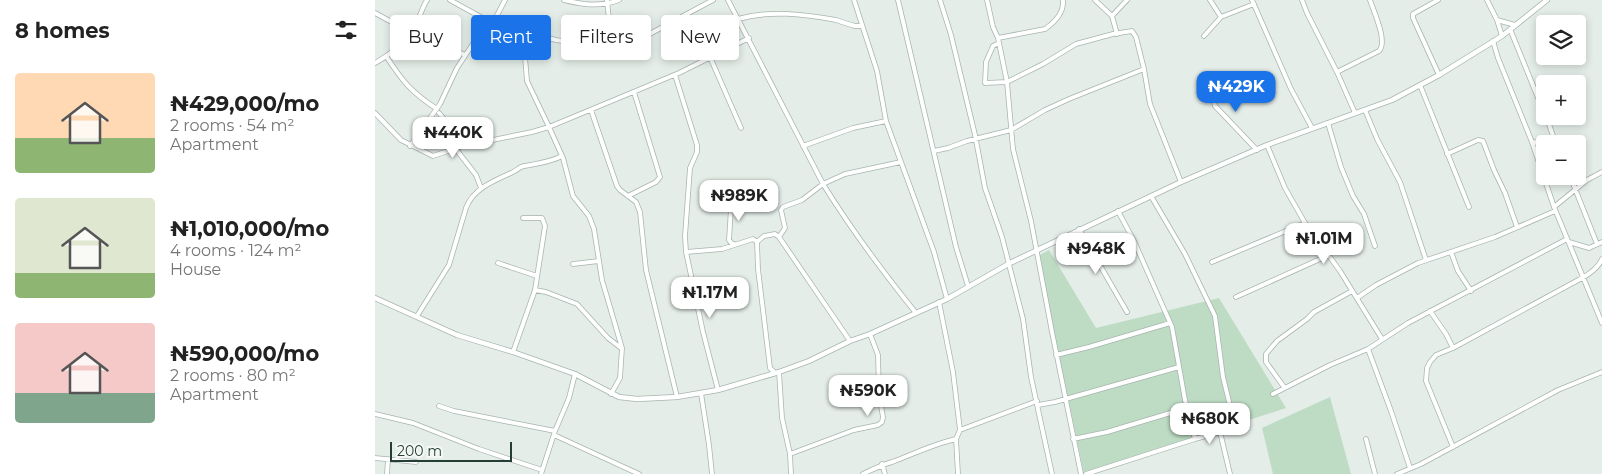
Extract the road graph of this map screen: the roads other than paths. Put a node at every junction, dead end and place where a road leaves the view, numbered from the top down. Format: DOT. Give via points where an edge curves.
graph roads {
  1 [pos="427,0"];
  2 [pos="450,0"];
  3 [pos="505,0"];
  4 [pos="565,0"];
  5 [pos="619,0"];
  6 [pos="713,0"];
  7 [pos="735,0"];
  8 [pos="854,0"];
  9 [pos="898,0"];
  10 [pos="941,0"];
  11 [pos="987,0"];
  12 [pos="1063,0"];
  13 [pos="1095,0"];
  14 [pos="1127,0"];
  15 [pos="1210,0"];
  16 [pos="1302,0"];
  17 [pos="1370,0"];
  18 [pos="1438,0"];
  19 [pos="1487,0"];
  20 [pos="1547,0"];
  21 [pos="729,1"];
  22 [pos="607,2"];
  23 [pos="1253,2"];
  24 [pos="375,13"];
  25 [pos="420,15"];
  26 [pos="477,15"];
  27 [pos="497,15"];
  28 [pos="608,15"];
  29 [pos="737,15"];
  30 [pos="1112,16"];
  31 [pos="1221,17"];
  32 [pos="739,19"];
  33 [pos="1497,20"];
  34 [pos="390,21"];
  35 [pos="1515,25"];
  36 [pos="862,26"];
  37 [pos="1510,29"];
  38 [pos="651,34"];
  39 [pos="1117,34"];
  40 [pos="1204,36"];
  41 [pos="1502,36"];
  42 [pos="749,38"];
  43 [pos="998,38"];
  44 [pos="1493,41"];
  45 [pos="739,43"];
  46 [pos="999,43"];
  47 [pos="471,46"];
  48 [pos="390,53"];
  49 [pos="461,53"];
  50 [pos="465,55"];
  51 [pos="386,56"];
  52 [pos="525,60"];
  53 [pos="706,60"];
  54 [pos="711,60"];
  55 [pos="375,63"];
  56 [pos="1144,69"];
  57 [pos="1337,72"];
  58 [pos="1439,74"];
  59 [pos="675,75"];
  60 [pos="1208,80"];
  61 [pos="1007,82"];
  62 [pos="1420,85"];
  63 [pos="634,92"];
  64 [pos="1536,94"];
  65 [pos="591,110"];
  66 [pos="1365,110"];
  67 [pos="438,111"];
  68 [pos="375,113"];
  69 [pos="1355,113"];
  70 [pos="886,121"];
  71 [pos="1328,124"];
  72 [pos="1549,125"];
  73 [pos="549,127"];
  74 [pos="741,128"];
  75 [pos="1312,128"];
  76 [pos="1011,130"];
  77 [pos="975,139"];
  78 [pos="1531,142"];
  79 [pos="1267,145"];
  80 [pos="410,146"];
  81 [pos="463,146"];
  82 [pos="803,146"];
  83 [pos="455,148"];
  84 [pos="1257,150"];
  85 [pos="934,151"];
  86 [pos="1447,154"];
  87 [pos="562,156"];
  88 [pos="901,162"];
  89 [pos="1602,172"];
  90 [pos="1181,182"];
  91 [pos="823,184"];
  92 [pos="1573,185"];
  93 [pos="481,188"];
  94 [pos="1575,189"];
  95 [pos="628,196"];
  96 [pos="1151,196"];
  97 [pos="1469,207"];
  98 [pos="731,208"];
  99 [pos="1555,209"];
  100 [pos="1118,211"];
  101 [pos="523,218"];
  102 [pos="1305,223"];
  103 [pos="1517,228"];
  104 [pos="1079,229"];
  105 [pos="779,237"];
  106 [pos="1568,240"];
  107 [pos="757,242"];
  108 [pos="739,243"];
  109 [pos="1600,243"];
  110 [pos="1375,246"];
  111 [pos="1602,249"];
  112 [pos="1037,250"];
  113 [pos="686,252"];
  114 [pos="1451,252"];
  115 [pos="1329,255"];
  116 [pos="1602,258"];
  117 [pos="1426,260"];
  118 [pos="599,261"];
  119 [pos="1213,262"];
  120 [pos="1010,263"];
  121 [pos="499,264"];
  122 [pos="573,264"];
  123 [pos="537,276"];
  124 [pos="1582,278"];
  125 [pos="968,286"];
  126 [pos="535,290"];
  127 [pos="1471,290"];
  128 [pos="1352,291"];
  129 [pos="1236,297"];
  130 [pos="375,298"];
  131 [pos="1357,298"];
  132 [pos="947,299"];
  133 [pos="939,301"];
  134 [pos="1127,312"];
  135 [pos="1430,312"];
  136 [pos="916,313"];
  137 [pos="417,316"];
  138 [pos="1170,323"];
  139 [pos="1602,323"];
  140 [pos="870,334"];
  141 [pos="1382,339"];
  142 [pos="850,341"];
  143 [pos="622,348"];
  144 [pos="1453,348"];
  145 [pos="1368,349"];
  146 [pos="513,352"];
  147 [pos="1056,355"];
  148 [pos="1179,366"];
  149 [pos="1602,372"];
  150 [pos="777,373"];
  151 [pos="575,374"];
  152 [pos="1284,387"];
  153 [pos="718,390"];
  154 [pos="701,393"];
  155 [pos="611,394"];
  156 [pos="1273,394"];
  157 [pos="677,397"];
  158 [pos="1065,399"];
  159 [pos="1037,403"];
  160 [pos="439,406"];
  161 [pos="1187,408"];
  162 [pos="375,414"];
  163 [pos="960,430"];
  164 [pos="1220,432"];
  165 [pos="554,433"];
  166 [pos="956,439"];
  167 [pos="1073,439"];
  168 [pos="1366,439"];
  169 [pos="1195,440"];
  170 [pos="1453,447"];
  171 [pos="790,454"];
  172 [pos="375,458"];
  173 [pos="387,459"];
  174 [pos="416,462"];
  175 [pos="882,464"];
  176 [pos="1410,468"];
  177 [pos="542,472"];
  178 [pos="387,474"];
  179 [pos="639,474"];
  180 [pos="712,474"];
  181 [pos="791,474"];
  182 [pos="863,474"];
  183 [pos="885,474"];
  184 [pos="958,474"];
  185 [pos="1052,474"];
  186 [pos="1081,474"];
  187 [pos="1086,474"];
  188 [pos="1230,474"];
  189 [pos="1375,474"];
  190 [pos="1397,474"];
  1 -- 25 [label="street"];
  2 -- 26 [label="street"];
  3 -- 27 [label="street"];
  4 -- 22 [label="street" via="583,5"];
  5 -- 22 [label="street"];
  6 -- 38 [label="street"];
  7 -- 21 [label="street"];
  8 -- 36 [label="street"];
  9 -- 85 [label="street"];
  10 -- 77 [label="street"];
  11 -- 43 [label="street"];
  12 -- 43 [label="street" via="1064,6 1059,15 1045,29"];
  13 -- 30 [label="street"];
  14 -- 30 [label="street"];
  15 -- 31 [label="street"];
  16 -- 57 [label="street"];
  17 -- 57 [label="street" via="1382,38 1381,48"];
  18 -- 58 [label="street" via="1413,14 1413,18"];
  19 -- 33 [label="street"];
  20 -- 35 [label="street"];
  21 -- 29 [label="street"];
  22 -- 28 [label="street"];
  23 -- 31 [label="street"];
  23 -- 75 [label="street"];
  24 -- 34 [label="street"];
  30 -- 39 [label="street"];
  31 -- 40 [label="street"];
  32 -- 36 [label="street" via="787,14"];
  32 -- 42 [label="street"];
  33 -- 35 [label="street"];
  33 -- 41 [label="street"];
  35 -- 37 [label="street"];
  36 -- 70 [label="street" via="877,71"];
  37 -- 41 [label="street"];
  37 -- 64 [label="street"];
  39 -- 56 [label="street" via="1132,31"];
  39 -- 61 [label="street" via="1075,44"];
  41 -- 44 [label="street"];
  42 -- 45 [label="street"];
  42 -- 82 [label="street"];
  43 -- 46 [label="street"];
  44 -- 58 [label="street"];
  44 -- 78 [label="street"];
  46 -- 61 [label="street"];
  46 -- 61 [label="street" via="993,46 986,62 985,82"];
  47 -- 50 [label="street"];
  48 -- 51 [label="street"];
  49 -- 50 [label="street"];
  50 -- 67 [label="street"];
  51 -- 55 [label="street"];
  51 -- 67 [label="street" via="404,83"];
  52 -- 73 [label="street" via="527,81"];
  53 -- 59 [label="street"];
  54 -- 74 [label="street"];
  56 -- 76 [label="street" via="1045,110"];
  56 -- 90 [label="street" via="1149,104"];
  57 -- 69 [label="street"];
  58 -- 62 [label="street"];
  59 -- 63 [label="street"];
  59 -- 113 [label="street" via="697,145 690,168"];
  60 -- 84 [label="street" via="1215,106"];
  61 -- 76 [label="street"];
  62 -- 66 [label="street"];
  62 -- 86 [label="street"];
  63 -- 65 [label="street"];
  63 -- 95 [label="street" via="660,177"];
  65 -- 73 [label="street"];
  65 -- 95 [label="street" via="617,186"];
  66 -- 69 [label="street"];
  66 -- 117 [label="street" via="1400,182"];
  67 -- 80 [label="street"];
  67 -- 81 [label="street" via="463,141"];
  68 -- 80 [label="street"];
  69 -- 71 [label="street"];
  70 -- 82 [label="street" via="853,128"];
  70 -- 88 [label="street"];
  71 -- 75 [label="street"];
  71 -- 110 [label="street" via="1341,167 1364,214"];
  72 -- 78 [label="street" via="1556,144"];
  73 -- 81 [label="street"];
  73 -- 87 [label="street"];
  75 -- 79 [label="street"];
  76 -- 77 [label="street"];
  76 -- 112 [label="street"];
  77 -- 85 [label="street"];
  77 -- 120 [label="street" via="985,188"];
  78 -- 99 [label="street"];
  79 -- 84 [label="street"];
  79 -- 102 [label="street" via="1285,188"];
  80 -- 83 [label="street" via="433,156"];
  81 -- 83 [label="street"];
  82 -- 91 [label="street"];
  83 -- 93 [label="street" via="476,175"];
  84 -- 90 [label="street"];
  85 -- 125 [label="street"];
  86 -- 97 [label="street"];
  86 -- 103 [label="street" via="1478,140 1483,141"];
  87 -- 93 [label="street" via="521,167"];
  87 -- 118 [label="street" via="573,196 589,216 594,229"];
  88 -- 91 [label="street" via="845,174"];
  88 -- 132 [label="street" via="934,252"];
  89 -- 94 [label="street"];
  90 -- 96 [label="street"];
  91 -- 105 [label="street" via="802,200 781,209 785,228"];
  91 -- 136 [label="street" via="879,266"];
  92 -- 94 [label="street"];
  93 -- 137 [label="street" via="468,202 449,265"];
  94 -- 99 [label="street"];
  94 -- 109 [label="street"];
  95 -- 157 [label="street" via="640,212 646,270"];
  96 -- 100 [label="street"];
  96 -- 164 [label="street" via="1185,254 1215,316 1223,377 1235,426"];
  98 -- 108 [label="street" via="729,240 732,244"];
  99 -- 103 [label="street"];
  99 -- 106 [label="street"];
  100 -- 104 [label="street"];
  100 -- 138 [label="street"];
  101 -- 123 [label="street" via="542,218 544,222"];
  102 -- 115 [label="street"];
  102 -- 119 [label="street"];
  103 -- 114 [label="street"];
  104 -- 112 [label="street"];
  104 -- 134 [label="street"];
  105 -- 107 [label="street" via="770,234"];
  105 -- 142 [label="street"];
  106 -- 109 [label="street" via="1589,248"];
  106 -- 124 [label="street"];
  106 -- 127 [label="street"];
  107 -- 108 [label="street" via="753,239"];
  107 -- 150 [label="street" via="770,368"];
  108 -- 113 [label="street" via="723,250"];
  109 -- 111 [label="street"];
  112 -- 120 [label="street"];
  112 -- 147 [label="street"];
  113 -- 153 [label="street"];
  114 -- 117 [label="street"];
  114 -- 127 [label="street"];
  115 -- 128 [label="street"];
  115 -- 129 [label="street"];
  116 -- 124 [label="street" via="1592,272"];
  117 -- 131 [label="street"];
  118 -- 122 [label="street"];
  118 -- 143 [label="street"];
  120 -- 125 [label="street"];
  120 -- 159 [label="street"];
  121 -- 123 [label="street"];
  123 -- 126 [label="street"];
  124 -- 139 [label="street"];
  124 -- 144 [label="street"];
  125 -- 132 [label="street"];
  126 -- 143 [label="street" via="577,304 608,338"];
  126 -- 146 [label="street"];
  127 -- 135 [label="street"];
  128 -- 131 [label="street"];
  128 -- 152 [label="street" via="1314,312 1269,350 1266,362"];
  130 -- 137 [label="street"];
  131 -- 141 [label="street"];
  132 -- 133 [label="street"];
  133 -- 136 [label="street"];
  133 -- 163 [label="street"];
  135 -- 141 [label="street"];
  135 -- 144 [label="street"];
  136 -- 140 [label="street"];
  137 -- 146 [label="street" via="457,335"];
  138 -- 147 [label="street"];
  138 -- 148 [label="street"];
  140 -- 142 [label="street"];
  140 -- 171 [label="street" via="878,355 882,422"];
  141 -- 145 [label="street"];
  142 -- 150 [label="street" via="809,362"];
  143 -- 155 [label="street" via="620,378"];
  144 -- 170 [label="street" via="1435,355 1427,368 1426,381"];
  145 -- 152 [label="street"];
  145 -- 176 [label="street"];
  146 -- 151 [label="street"];
  147 -- 158 [label="street"];
  148 -- 158 [label="street"];
  148 -- 161 [label="street"];
  149 -- 170 [label="street" via="1558,390"];
  150 -- 153 [label="street"];
  150 -- 171 [label="street"];
  151 -- 155 [label="street"];
  151 -- 165 [label="street"];
  152 -- 156 [label="street"];
  153 -- 154 [label="street"];
  154 -- 157 [label="street"];
  154 -- 180 [label="street"];
  155 -- 157 [label="street" via="637,399"];
  158 -- 159 [label="street"];
  158 -- 167 [label="street"];
  159 -- 163 [label="street"];
  159 -- 185 [label="street"];
  160 -- 165 [label="street"];
  161 -- 167 [label="street"];
  161 -- 169 [label="street"];
  162 -- 177 [label="street" via="413,423"];
  163 -- 166 [label="street"];
  164 -- 169 [label="street"];
  164 -- 188 [label="street"];
  165 -- 177 [label="street"];
  165 -- 179 [label="street"];
  166 -- 175 [label="street"];
  166 -- 184 [label="street"];
  167 -- 186 [label="street"];
  168 -- 189 [label="street"];
  169 -- 187 [label="street"];
  170 -- 176 [label="street"];
  171 -- 181 [label="street"];
  172 -- 173 [label="street"];
  173 -- 174 [label="street"];
  173 -- 178 [label="street"];
  175 -- 182 [label="street"];
  175 -- 183 [label="street"];
  176 -- 190 [label="street"];
}
